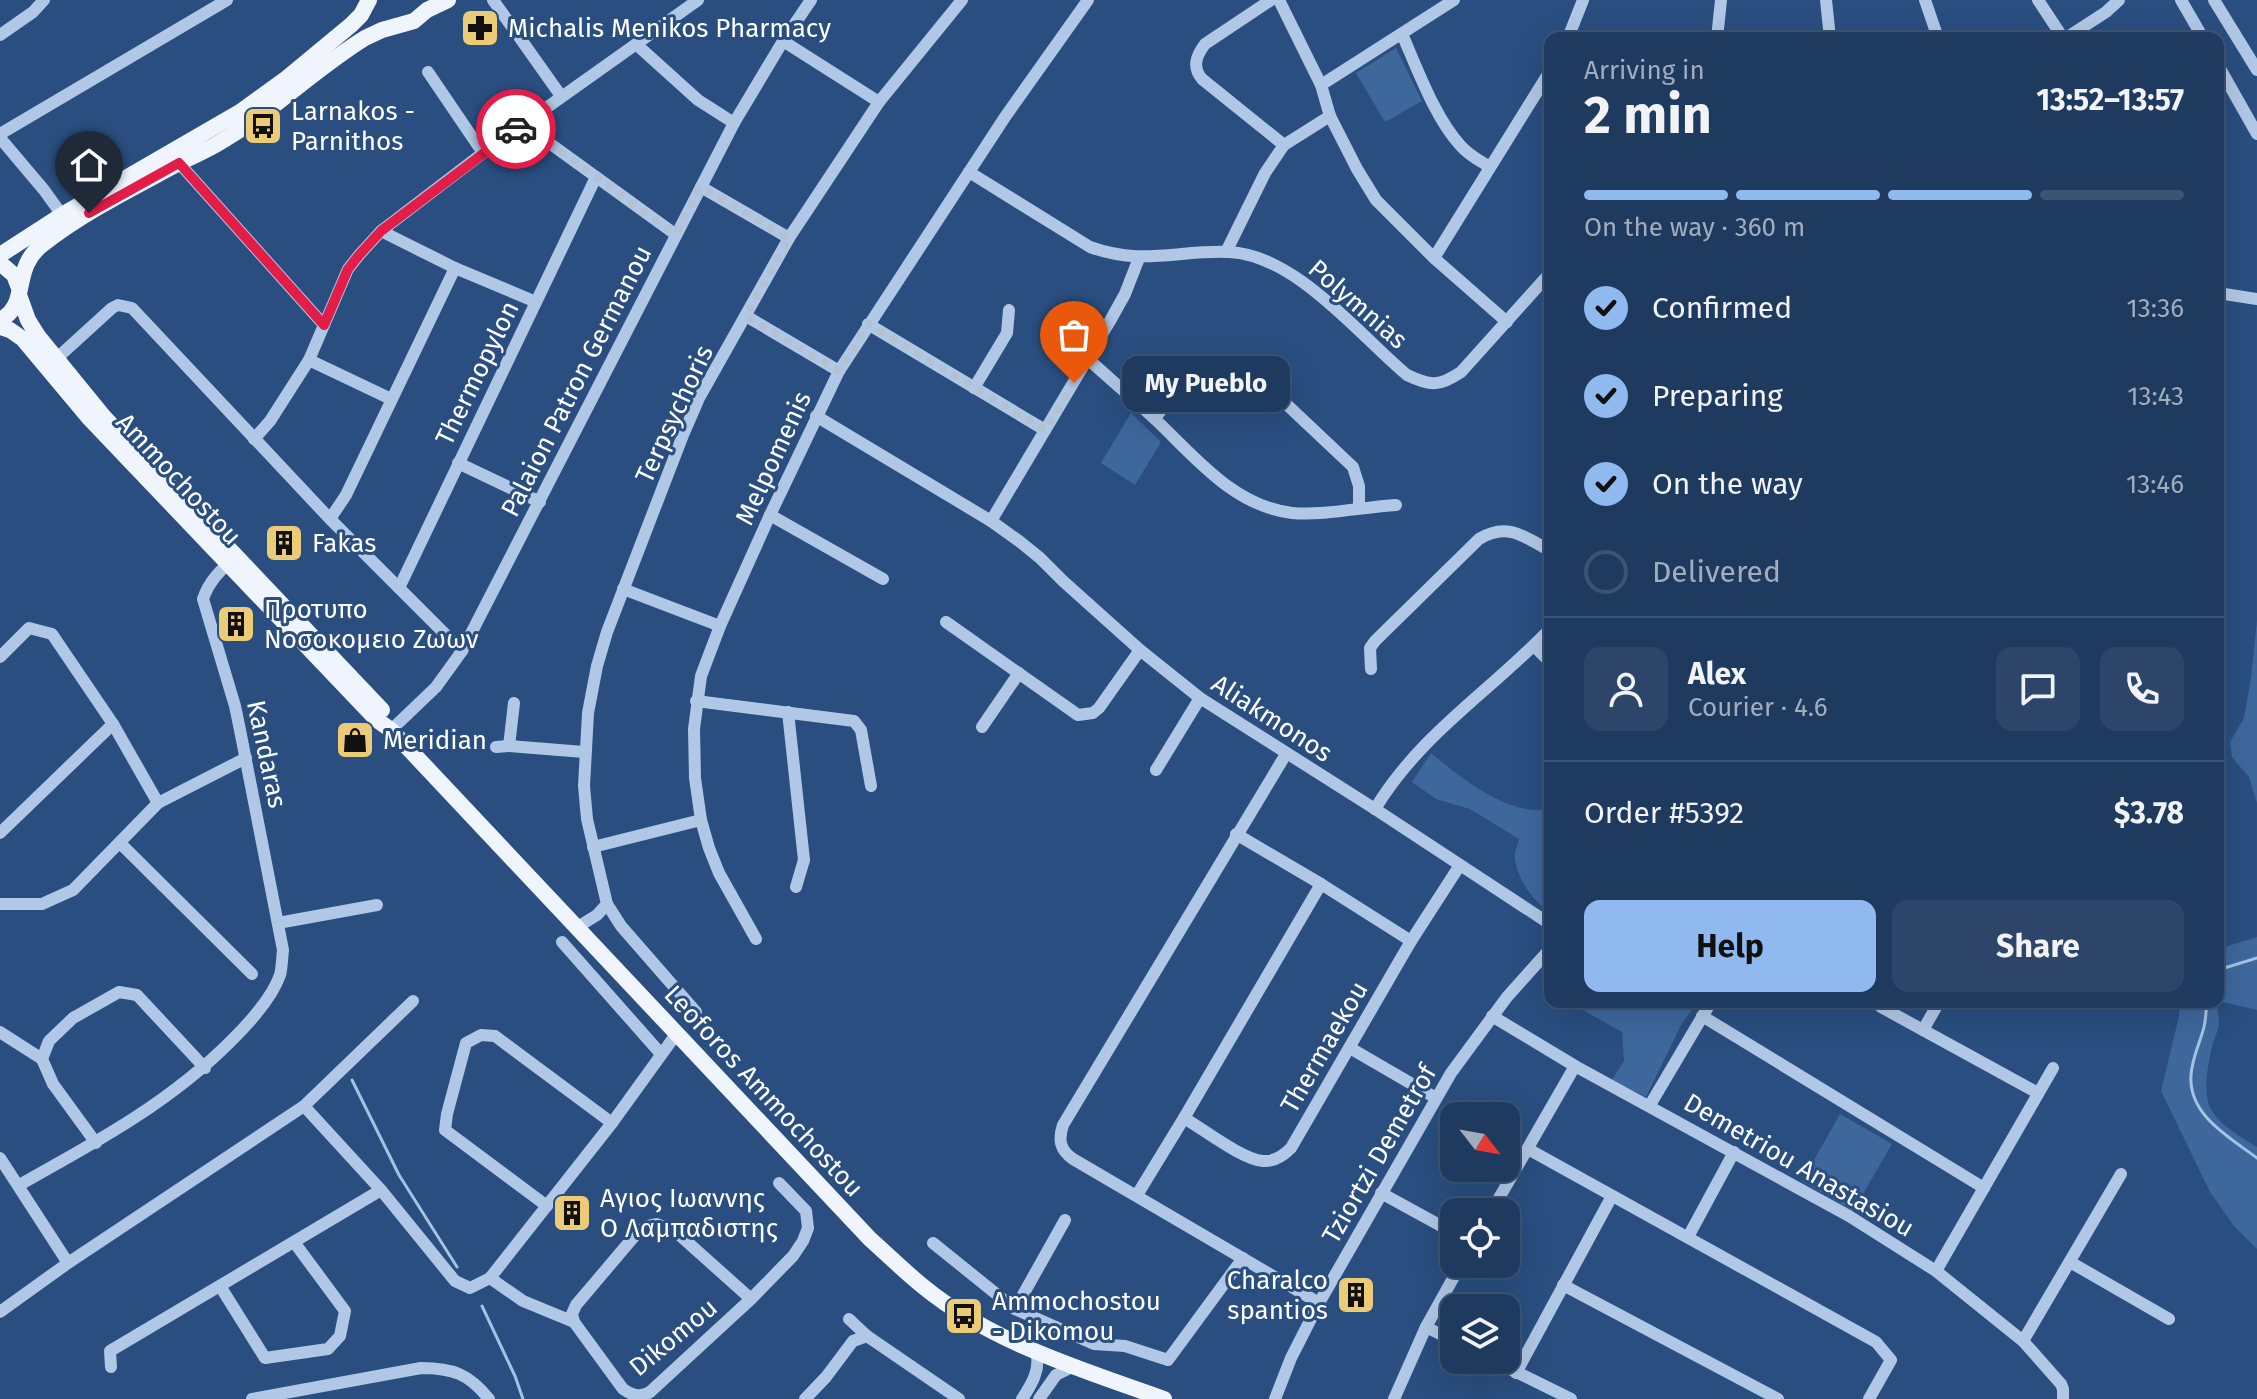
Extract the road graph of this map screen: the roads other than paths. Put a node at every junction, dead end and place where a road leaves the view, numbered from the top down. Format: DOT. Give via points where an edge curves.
graph roads {
  1 [pos="44,0"];
  2 [pos="227,0"];
  3 [pos="369,0"];
  4 [pos="448,0"];
  5 [pos="493,0"];
  6 [pos="698,0"];
  7 [pos="811,0"];
  8 [pos="962,0"];
  9 [pos="1088,0"];
  10 [pos="1271,0"];
  11 [pos="1279,0"];
  12 [pos="1454,0"];
  13 [pos="1583,0"];
  14 [pos="1721,0"];
  15 [pos="1826,0"];
  16 [pos="1925,0"];
  17 [pos="2038,0"];
  18 [pos="2119,0"];
  19 [pos="2181,0"];
  20 [pos="2214,0"];
  21 [pos="429,5"];
  22 [pos="401,24"];
  23 [pos="1570,32"];
  24 [pos="1718,32"];
  25 [pos="1829,32"];
  26 [pos="1936,32"];
  27 [pos="2060,32"];
  28 [pos="2074,32"];
  29 [pos="2200,32"];
  30 [pos="1402,34"];
  31 [pos="0,35"];
  32 [pos="783,41"];
  33 [pos="637,45"];
  34 [pos="2257,70"];
  35 [pos="428,72"];
  36 [pos="2224,76"];
  37 [pos="1544,81"];
  38 [pos="1321,85"];
  39 [pos="561,96"];
  40 [pos="879,102"];
  41 [pos="1330,116"];
  42 [pos="734,123"];
  43 [pos="523,124"];
  44 [pos="2257,134"];
  45 [pos="0,136"];
  46 [pos="1284,145"];
  47 [pos="483,153"];
  48 [pos="179,163"];
  49 [pos="1490,167"];
  50 [pos="969,172"];
  51 [pos="596,177"];
  52 [pos="701,187"];
  53 [pos="62,215"];
  54 [pos="381,231"];
  55 [pos="675,234"];
  56 [pos="789,238"];
  57 [pos="1226,252"];
  58 [pos="0,255"];
  59 [pos="1139,258"];
  60 [pos="1434,258"];
  61 [pos="0,263"];
  62 [pos="455,268"];
  63 [pos="1544,280"];
  64 [pos="19,292"];
  65 [pos="2224,294"];
  66 [pos="2257,299"];
  67 [pos="536,302"];
  68 [pos="1009,310"];
  69 [pos="746,316"];
  70 [pos="0,320"];
  71 [pos="1507,322"];
  72 [pos="868,324"];
  73 [pos="324,325"];
  74 [pos="0,327"];
  75 [pos="56,359"];
  76 [pos="1088,359"];
  77 [pos="309,360"];
  78 [pos="839,371"];
  79 [pos="974,388"];
  80 [pos="391,399"];
  81 [pos="816,416"];
  82 [pos="1155,418"];
  83 [pos="1045,430"];
  84 [pos="254,439"];
  85 [pos="458,463"];
  86 [pos="540,502"];
  87 [pos="1396,505"];
  88 [pos="1359,507"];
  89 [pos="770,515"];
  90 [pos="330,519"];
  91 [pos="991,521"];
  92 [pos="1544,547"];
  93 [pos="231,560"];
  94 [pos="883,579"];
  95 [pos="399,588"];
  96 [pos="623,589"];
  97 [pos="946,622"];
  98 [pos="720,626"];
  99 [pos="1544,635"];
  100 [pos="1534,646"];
  101 [pos="1140,650"];
  102 [pos="462,651"];
  103 [pos="1544,656"];
  104 [pos="0,657"];
  105 [pos="1371,669"];
  106 [pos="1019,673"];
  107 [pos="1200,698"];
  108 [pos="696,701"];
  109 [pos="514,703"];
  110 [pos="788,712"];
  111 [pos="113,724"];
  112 [pos="982,727"];
  113 [pos="391,730"];
  114 [pos="584,752"];
  115 [pos="1286,754"];
  116 [pos="246,758"];
  117 [pos="1156,770"];
  118 [pos="871,786"];
  119 [pos="158,803"];
  120 [pos="1375,809"];
  121 [pos="701,820"];
  122 [pos="2,826"];
  123 [pos="1236,834"];
  124 [pos="120,843"];
  125 [pos="593,847"];
  126 [pos="1460,865"];
  127 [pos="1321,884"];
  128 [pos="796,887"];
  129 [pos="0,904"];
  130 [pos="607,904"];
  131 [pos="377,905"];
  132 [pos="1544,920"];
  133 [pos="278,923"];
  134 [pos="576,928"];
  135 [pos="756,939"];
  136 [pos="1411,941"];
  137 [pos="562,942"];
  138 [pos="1544,956"];
  139 [pos="252,974"];
  140 [pos="413,1001"];
  141 [pos="1707,1008"];
  142 [pos="1883,1008"];
  143 [pos="1936,1008"];
  144 [pos="696,1012"];
  145 [pos="1492,1016"];
  146 [pos="1702,1016"];
  147 [pos="1923,1030"];
  148 [pos="0,1032"];
  149 [pos="677,1033"];
  150 [pos="1350,1048"];
  151 [pos="661,1054"];
  152 [pos="42,1059"];
  153 [pos="1575,1066"];
  154 [pos="205,1068"];
  155 [pos="2053,1068"];
  156 [pos="2038,1093"];
  157 [pos="1436,1098"];
  158 [pos="1650,1105"];
  159 [pos="304,1106"];
  160 [pos="1184,1118"];
  161 [pos="612,1123"];
  162 [pos="96,1143"];
  163 [pos="1528,1149"];
  164 [pos="1734,1152"];
  165 [pos="0,1158"];
  166 [pos="2121,1174"];
  167 [pos="779,1183"];
  168 [pos="19,1185"];
  169 [pos="1984,1188"];
  170 [pos="381,1190"];
  171 [pos="1381,1193"];
  172 [pos="1137,1195"];
  173 [pos="1612,1196"];
  174 [pos="1499,1198"];
  175 [pos="547,1206"];
  176 [pos="1065,1220"];
  177 [pos="1440,1225"];
  178 [pos="1688,1237"];
  179 [pos="294,1242"];
  180 [pos="933,1243"];
  181 [pos="1243,1258"];
  182 [pos="2070,1262"];
  183 [pos="68,1263"];
  184 [pos="1936,1271"];
  185 [pos="490,1278"];
  186 [pos="1453,1278"];
  187 [pos="1563,1285"];
  188 [pos="220,1286"];
  189 [pos="751,1299"];
  190 [pos="1319,1303"];
  191 [pos="1015,1309"];
  192 [pos="0,1312"];
  193 [pos="849,1319"];
  194 [pos="2169,1319"];
  195 [pos="574,1322"];
  196 [pos="1426,1327"];
  197 [pos="1440,1334"];
  198 [pos="867,1336"];
  199 [pos="2023,1341"];
  200 [pos="1036,1351"];
  201 [pos="1520,1366"];
  202 [pos="111,1367"];
  203 [pos="1072,1367"];
  204 [pos="1518,1374"];
  205 [pos="1752,1386"];
  206 [pos="252,1399"];
  207 [pos="489,1399"];
  208 [pos="805,1399"];
  209 [pos="959,1399"];
  210 [pos="1022,1399"];
  211 [pos="1039,1399"];
  212 [pos="1164,1399"];
  213 [pos="1275,1399"];
  214 [pos="1394,1399"];
  215 [pos="1571,1399"];
  216 [pos="1745,1399"];
  217 [pos="1778,1399"];
  218 [pos="1869,1399"];
  219 [pos="2063,1399"];
  1 -- 31 [label="street"];
  2 -- 45 [label="street"];
  3 -- 22 [label="main road" via="383,19"];
  3 -- 53 [label="main road" via="351,25 240,112"];
  4 -- 21 [label="main road"];
  5 -- 39 [label="street"];
  6 -- 33 [label="street"];
  7 -- 32 [label="street, Palaion Patron Germanou"];
  8 -- 40 [label="street, Terpsychoris"];
  9 -- 50 [label="street, Melpomenis"];
  10 -- 46 [label="street" via="1205,44 1195,61 1202,79"];
  11 -- 38 [label="street"];
  12 -- 30 [label="street"];
  13 -- 23 [label="street"];
  14 -- 24 [label="street"];
  15 -- 25 [label="street"];
  16 -- 26 [label="street"];
  17 -- 27 [label="street"];
  18 -- 28 [label="street"];
  19 -- 29 [label="street"];
  20 -- 34 [label="street"];
  21 -- 22 [label="main road" via="414,21"];
  22 -- 48 [label="main road" via="352,45 267,111"];
  30 -- 38 [label="street"];
  30 -- 49 [label="street" via="1452,136"];
  32 -- 40 [label="street"];
  32 -- 42 [label="street, Palaion Patron Germanou"];
  33 -- 39 [label="street"];
  33 -- 42 [label="street" via="679,84"];
  35 -- 47 [label="street"];
  36 -- 44 [label="street"];
  37 -- 49 [label="street"];
  38 -- 41 [label="street"];
  39 -- 43 [label="street"];
  40 -- 56 [label="street, Terpsychoris"];
  41 -- 46 [label="street"];
  41 -- 60 [label="street" via="1376,200"];
  42 -- 52 [label="street, Palaion Patron Germanou"];
  43 -- 47 [label="street"];
  43 -- 51 [label="street"];
  45 -- 53 [label="street"];
  46 -- 57 [label="street"];
  47 -- 54 [label="street"];
  48 -- 64 [label="main road" via="40,246 26,262"];
  48 -- 73 [label="street"];
  49 -- 60 [label="street"];
  50 -- 59 [label="street, Polymnias" via="1090,247"];
  50 -- 72 [label="street, Melpomenis"];
  51 -- 55 [label="street"];
  51 -- 67 [label="street, Thermopylon"];
  52 -- 55 [label="street, Palaion Patron Germanou"];
  52 -- 56 [label="street"];
  53 -- 58 [label="main road"];
  54 -- 62 [label="street"];
  54 -- 73 [label="street" via="348,269"];
  55 -- 86 [label="street, Palaion Patron Germanou"];
  56 -- 69 [label="street, Terpsychoris"];
  57 -- 59 [label="street, Polymnias"];
  57 -- 71 [label="street, Polymnias" via="1248,255 1295,276 1421,382 1448,381 1461,372"];
  59 -- 76 [label="street"];
  60 -- 71 [label="street"];
  61 -- 64 [label="main road" via="14,275"];
  62 -- 67 [label="street"];
  62 -- 80 [label="street"];
  63 -- 71 [label="street, Polymnias"];
  64 -- 70 [label="main road" via="13,309"];
  64 -- 75 [label="main road, Ammochostou" via="28,320"];
  65 -- 66 [label="street"];
  67 -- 85 [label="street, Thermopylon"];
  68 -- 79 [label="street" via="1007,333"];
  69 -- 78 [label="street"];
  69 -- 96 [label="street, Terpsychoris" via="699,398"];
  72 -- 78 [label="street, Melpomenis"];
  72 -- 79 [label="street"];
  73 -- 77 [label="street"];
  74 -- 93 [label="main road, Ammochostou" via="23,339 90,419"];
  75 -- 84 [label="street" via="112,308 129,306"];
  75 -- 93 [label="main road, Ammochostou"];
  76 -- 82 [label="street"];
  76 -- 83 [label="street"];
  77 -- 80 [label="street"];
  77 -- 84 [label="street"];
  78 -- 81 [label="street, Melpomenis"];
  79 -- 83 [label="street"];
  80 -- 90 [label="street"];
  81 -- 89 [label="street, Melpomenis"];
  81 -- 91 [label="street, Aliakmonos"];
  82 -- 88 [label="street" via="1248,500 1291,513"];
  82 -- 88 [label="street" via="1200,367 1218,360 1240,363 1353,467"];
  83 -- 91 [label="street"];
  84 -- 90 [label="street"];
  85 -- 86 [label="street"];
  85 -- 95 [label="street, Thermopylon"];
  86 -- 102 [label="street, Palaion Patron Germanou"];
  87 -- 88 [label="street"];
  89 -- 94 [label="street"];
  89 -- 98 [label="street, Melpomenis"];
  90 -- 95 [label="street"];
  91 -- 101 [label="street, Aliakmonos" via="1040,558"];
  92 -- 105 [label="street" via="1505,530 1479,539 1375,641"];
  93 -- 113 [label="main road, Ammochostou" via="356,681 384,712"];
  93 -- 116 [label="street, Kandaras" via="203,599"];
  95 -- 102 [label="street"];
  96 -- 98 [label="street"];
  96 -- 114 [label="street, Terpsychoris" via="597,666"];
  97 -- 106 [label="street"];
  98 -- 108 [label="street, Melpomenis"];
  99 -- 100 [label="street"];
  100 -- 103 [label="street"];
  100 -- 120 [label="street" via="1416,753"];
  101 -- 106 [label="street" via="1099,708 1083,716"];
  101 -- 107 [label="street, Aliakmonos"];
  102 -- 113 [label="street, Palaion Patron Germanou" via="436,687"];
  104 -- 111 [label="street" via="29,628 52,634"];
  106 -- 112 [label="street"];
  107 -- 115 [label="street, Aliakmonos"];
  107 -- 117 [label="street"];
  108 -- 110 [label="street"];
  108 -- 121 [label="street, Melpomenis" via="695,778"];
  109 -- 114 [label="street" via="503,747"];
  110 -- 118 [label="street" via="857,722"];
  110 -- 128 [label="street" via="804,860"];
  111 -- 119 [label="street"];
  111 -- 122 [label="street"];
  113 -- 134 [label="main road, Leoforos Ammochostou"];
  114 -- 125 [label="street, Terpsychoris"];
  115 -- 120 [label="street, Aliakmonos"];
  115 -- 123 [label="street"];
  116 -- 119 [label="street"];
  116 -- 133 [label="street, Kandaras"];
  119 -- 124 [label="street"];
  120 -- 126 [label="street, Aliakmonos"];
  121 -- 125 [label="street"];
  121 -- 135 [label="street, Melpomenis" via="719,873"];
  123 -- 127 [label="street"];
  123 -- 172 [label="street" via="1059,1135 1067,1155"];
  124 -- 129 [label="street" via="73,890 42,904"];
  124 -- 139 [label="street"];
  125 -- 130 [label="street, Terpsychoris"];
  126 -- 132 [label="street, Aliakmonos"];
  126 -- 136 [label="street, Thermaekou"];
  127 -- 136 [label="street"];
  127 -- 160 [label="street"];
  130 -- 134 [label="street"];
  130 -- 144 [label="street, Terpsychoris"];
  131 -- 133 [label="street"];
  133 -- 154 [label="street, Kandaras" via="280,975 256,1016"];
  134 -- 149 [label="main road, Leoforos Ammochostou"];
  136 -- 150 [label="street, Thermaekou"];
  137 -- 151 [label="street"];
  138 -- 145 [label="street, Tziortzi Demetrof"];
  140 -- 159 [label="street"];
  141 -- 146 [label="street"];
  142 -- 147 [label="street"];
  143 -- 147 [label="street"];
  145 -- 153 [label="street, Demetriou Anastasiou"];
  145 -- 157 [label="street, Tziortzi Demetrof"];
  146 -- 158 [label="street"];
  146 -- 169 [label="street"];
  147 -- 156 [label="street"];
  148 -- 152 [label="street"];
  149 -- 151 [label="street"];
  149 -- 200 [label="main road, Leoforos Ammochostou" via="870,1239 925,1288 982,1325"];
  150 -- 157 [label="street"];
  150 -- 160 [label="street, Thermaekou" via="1291,1148 1273,1160 1250,1158"];
  151 -- 161 [label="street"];
  152 -- 154 [label="street" via="49,1041 73,1018 119,992 137,995"];
  152 -- 162 [label="street" via="53,1084"];
  153 -- 158 [label="street, Demetriou Anastasiou"];
  153 -- 163 [label="street"];
  154 -- 162 [label="street"];
  155 -- 156 [label="street"];
  156 -- 169 [label="street"];
  157 -- 171 [label="street, Tziortzi Demetrof"];
  158 -- 164 [label="street, Demetriou Anastasiou"];
  159 -- 170 [label="street"];
  159 -- 183 [label="street"];
  160 -- 172 [label="street"];
  161 -- 175 [label="street"];
  161 -- 175 [label="street" via="495,1036 481,1035 466,1043 445,1130"];
  162 -- 168 [label="street"];
  163 -- 173 [label="street"];
  163 -- 174 [label="street"];
  164 -- 178 [label="street"];
  164 -- 184 [label="street, Demetriou Anastasiou"];
  165 -- 168 [label="street"];
  166 -- 182 [label="street"];
  167 -- 189 [label="street, Dikomou" via="806,1211 806,1234 793,1256"];
  168 -- 183 [label="street"];
  169 -- 184 [label="street"];
  170 -- 179 [label="street"];
  170 -- 185 [label="street" via="455,1281 470,1288"];
  171 -- 177 [label="street"];
  171 -- 190 [label="street, Tziortzi Demetrof"];
  172 -- 181 [label="street"];
  173 -- 178 [label="street"];
  173 -- 187 [label="street"];
  175 -- 185 [label="street"];
  176 -- 191 [label="street"];
  178 -- 218 [label="street" via="1876,1342 1891,1360"];
  179 -- 188 [label="street"];
  179 -- 188 [label="street" via="345,1311 340,1336 328,1349 265,1358"];
  180 -- 191 [label="street"];
  181 -- 190 [label="street"];
  181 -- 191 [label="street" via="1168,1360 1125,1346 1094,1344"];
  182 -- 194 [label="street"];
  182 -- 199 [label="street"];
  183 -- 192 [label="street"];
  184 -- 199 [label="street, Demetriou Anastasiou"];
  185 -- 195 [label="street" via="523,1301"];
  186 -- 196 [label="street"];
  187 -- 201 [label="street"];
  187 -- 205 [label="street"];
  188 -- 202 [label="street" via="110,1351"];
  189 -- 195 [label="street, Dikomou" via="650,1392 640,1395 623,1389"];
  189 -- 195 [label="street, Dikomou" via="675,1231 656,1224 629,1241 576,1305"];
  190 -- 213 [label="street, Tziortzi Demetrof"];
  193 -- 198 [label="street"];
  196 -- 197 [label="street"];
  196 -- 214 [label="street"];
  198 -- 208 [label="street" via="853,1341"];
  198 -- 209 [label="street"];
  199 -- 219 [label="street, Demetriou Anastasiou" via="2061,1384"];
  200 -- 203 [label="main road, Leoforos Ammochostou"];
  200 -- 210 [label="street" via="1038,1365"];
  203 -- 211 [label="street" via="1056,1375"];
  203 -- 212 [label="main road, Leoforos Ammochostou"];
  204 -- 215 [label="street"];
  205 -- 216 [label="street"];
  205 -- 217 [label="street"];
  206 -- 207 [label="street" via="421,1368 461,1374"];
}
